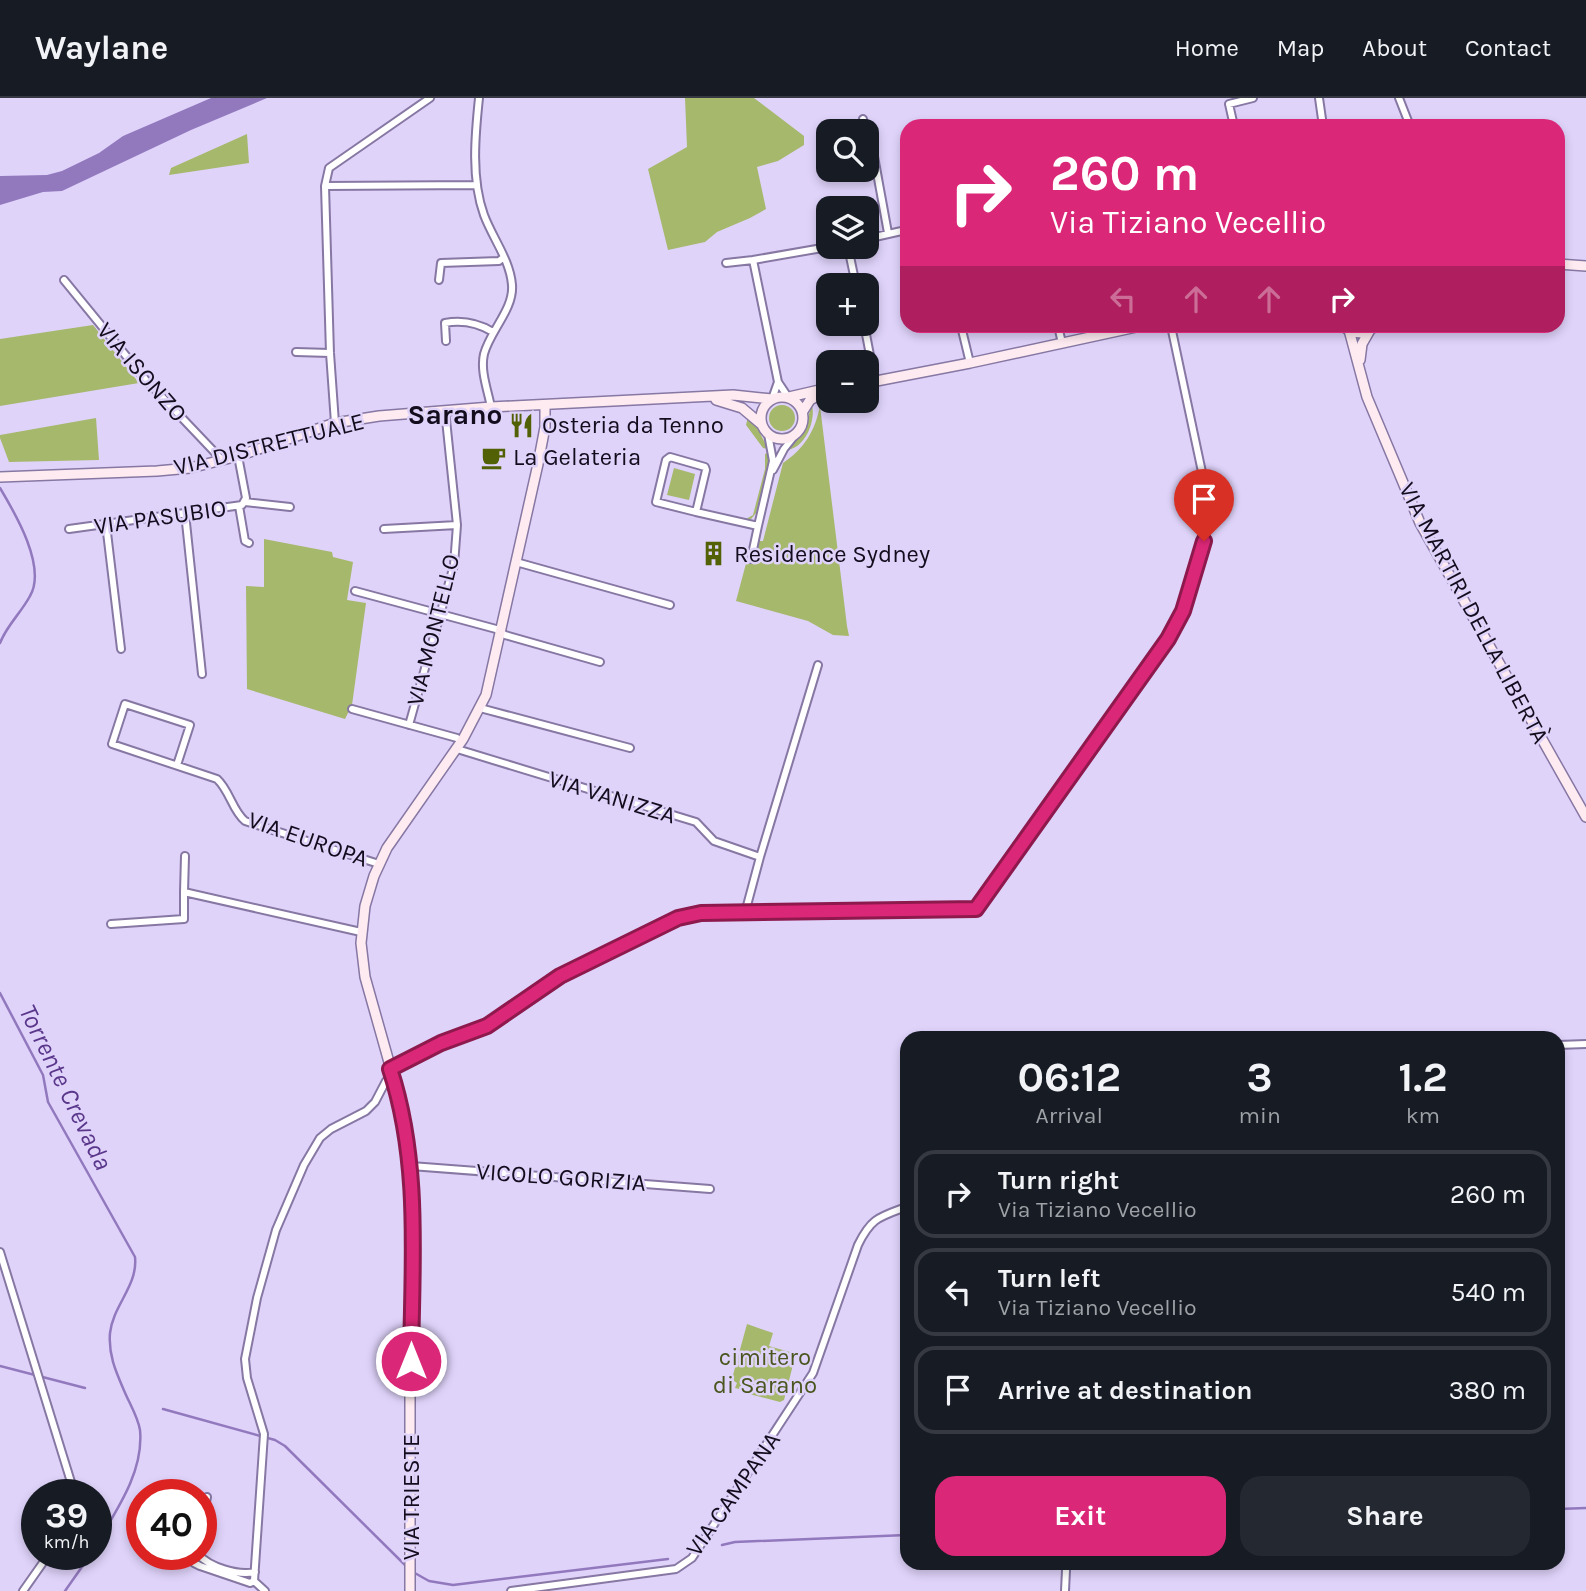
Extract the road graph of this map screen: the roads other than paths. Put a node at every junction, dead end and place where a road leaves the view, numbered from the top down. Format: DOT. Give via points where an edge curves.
graph roads {
  1 [pos="430,98"];
  2 [pos="479,98"];
  3 [pos="1253,98"];
  4 [pos="1318,98"];
  5 [pos="1399,98"];
  6 [pos="1232,119"];
  7 [pos="1322,119"];
  8 [pos="1407,119"];
  9 [pos="879,182"];
  10 [pos="476,185"];
  11 [pos="325,186"];
  12 [pos="900,231"];
  13 [pos="888,233"];
  14 [pos="879,235"];
  15 [pos="816,249"];
  16 [pos="504,257"];
  17 [pos="753,260"];
  18 [pos="726,263"];
  19 [pos="1565,264"];
  20 [pos="1586,266"];
  21 [pos="64,280"];
  22 [pos="439,280"];
  23 [pos="493,332"];
  24 [pos="963,333"];
  25 [pos="1060,333"];
  26 [pos="1108,333"];
  27 [pos="1172,333"];
  28 [pos="1348,333"];
  29 [pos="1370,333"];
  30 [pos="446,341"];
  31 [pos="1062,343"];
  32 [pos="296,352"];
  33 [pos="330,353"];
  34 [pos="970,363"];
  35 [pos="1359,366"];
  36 [pos="879,380"];
  37 [pos="778,382"];
  38 [pos="816,391"];
  39 [pos="816,396"];
  40 [pos="701,397"];
  41 [pos="788,397"];
  42 [pos="772,399"];
  43 [pos="545,405"];
  44 [pos="491,407"];
  45 [pos="445,410"];
  46 [pos="803,411"];
  47 [pos="335,423"];
  48 [pos="765,429"];
  49 [pos="796,434"];
  50 [pos="238,456"];
  51 [pos="222,461"];
  52 [pos="771,475"];
  53 [pos="3,477"];
  54 [pos="242,504"];
  55 [pos="290,507"];
  56 [pos="696,512"];
  57 [pos="185,513"];
  58 [pos="106,524"];
  59 [pos="457,525"];
  60 [pos="758,526"];
  61 [pos="69,529"];
  62 [pos="384,529"];
  63 [pos="249,543"];
  64 [pos="751,559"];
  65 [pos="516,562"];
  66 [pos="355,591"];
  67 [pos="670,605"];
  68 [pos="440,614"];
  69 [pos="501,632"];
  70 [pos="121,649"];
  71 [pos="600,662"];
  72 [pos="818,665"];
  73 [pos="202,674"];
  74 [pos="480,708"];
  75 [pos="352,709"];
  76 [pos="409,725"];
  77 [pos="457,738"];
  78 [pos="630,748"];
  79 [pos="457,749"];
  80 [pos="177,765"];
  81 [pos="1586,817"];
  82 [pos="185,856"];
  83 [pos="760,857"];
  84 [pos="379,864"];
  85 [pos="184,892"];
  86 [pos="745,913"];
  87 [pos="111,924"];
  88 [pos="361,932"];
  89 [pos="1586,1044"];
  90 [pos="1565,1045"];
  91 [pos="392,1073"];
  92 [pos="411,1166"];
  93 [pos="710,1189"];
  94 [pos="900,1209"];
  95 [pos="0,1252"];
  96 [pos="70,1479"];
  97 [pos="217,1565"];
  98 [pos="38,1570"];
  99 [pos="212,1570"];
  100 [pos="1066,1570"];
  101 [pos="255,1573"];
  102 [pos="254,1581"];
  103 [pos="23,1591"];
  104 [pos="265,1591"];
  105 [pos="410,1591"];
  106 [pos="511,1591"];
  107 [pos="1065,1591"];
  1 -- 11 [label="street" via="329,167"];
  2 -- 10 [label="street"];
  3 -- 6 [label="street" via="1229,103"];
  4 -- 7 [label="street"];
  5 -- 8 [label="street"];
  9 -- 13 [label="street"];
  10 -- 11 [label="street"];
  10 -- 16 [label="street" via="485,219"];
  11 -- 33 [label="street"];
  12 -- 13 [label="street"];
  13 -- 14 [label="street"];
  15 -- 17 [label="street"];
  16 -- 22 [label="street" via="499,261 441,263"];
  16 -- 23 [label="street" via="512,294"];
  17 -- 18 [label="street"];
  17 -- 37 [label="street"];
  19 -- 20 [label="street"];
  21 -- 51 [label="street, VIA ISONZO" via="145,379"];
  23 -- 30 [label="street" via="456,321 444,323"];
  23 -- 44 [label="street" via="483,367"];
  24 -- 34 [label="street"];
  25 -- 31 [label="street"];
  26 -- 31 [label="street"];
  27 -- 86 [label="street" via="1209,505 1208,525 1183,611 1168,639 976,909"];
  28 -- 35 [label="street, VIA MARTIRI DELLA LIBERTÀ"];
  29 -- 35 [label="street"];
  31 -- 34 [label="street"];
  32 -- 33 [label="street"];
  33 -- 47 [label="street"];
  34 -- 36 [label="street"];
  35 -- 81 [label="street, VIA MARTIRI DELLA LIBERTÀ" via="1367,397 1420,523"];
  37 -- 41 [label="street"];
  37 -- 42 [label="street"];
  38 -- 41 [label="street"];
  39 -- 46 [label="street"];
  40 -- 42 [label="street, VIA DISTRETTUALE"];
  40 -- 43 [label="street, VIA DISTRETTUALE"];
  40 -- 48 [label="street" via="735,405"];
  41 -- 42 [label="street"];
  41 -- 46 [label="street"];
  42 -- 48 [label="street" via="761,413"];
  43 -- 44 [label="street, VIA DISTRETTUALE"];
  43 -- 65 [label="street" via="545,427"];
  44 -- 45 [label="street, VIA DISTRETTUALE"];
  45 -- 47 [label="street, VIA DISTRETTUALE"];
  45 -- 59 [label="street, VIA MONTELLO"];
  46 -- 49 [label="street" via="803,424"];
  47 -- 50 [label="street, VIA DISTRETTUALE"];
  48 -- 49 [label="street" via="785,439"];
  48 -- 52 [label="street" via="772,452"];
  49 -- 52 [label="street"];
  50 -- 51 [label="street, VIA DISTRETTUALE"];
  50 -- 54 [label="street, VIA PASUBIO"];
  51 -- 53 [label="street, VIA DISTRETTUALE" via="157,471"];
  52 -- 60 [label="street"];
  54 -- 55 [label="street"];
  54 -- 57 [label="street, VIA PASUBIO"];
  54 -- 63 [label="street" via="245,541"];
  56 -- 56 [label="street" via="705,467 668,458 656,502"];
  56 -- 60 [label="street"];
  57 -- 58 [label="street, VIA PASUBIO"];
  57 -- 73 [label="street"];
  58 -- 61 [label="street, VIA PASUBIO"];
  58 -- 70 [label="street"];
  59 -- 62 [label="street"];
  59 -- 68 [label="street, VIA MONTELLO" via="454,565"];
  60 -- 64 [label="street"];
  65 -- 67 [label="street"];
  65 -- 69 [label="street"];
  66 -- 68 [label="street"];
  68 -- 69 [label="street"];
  68 -- 76 [label="street, VIA MONTELLO"];
  69 -- 71 [label="street"];
  69 -- 74 [label="street"];
  72 -- 83 [label="street"];
  74 -- 78 [label="street, VIA VANIZZA"];
  74 -- 79 [label="street"];
  75 -- 76 [label="street"];
  76 -- 77 [label="street"];
  79 -- 83 [label="street, VIA VANIZZA" via="696,822 714,841"];
  79 -- 84 [label="street" via="395,834"];
  80 -- 80 [label="street, VIA EUROPA" via="190,724 125,704 112,744"];
  80 -- 84 [label="street, VIA EUROPA" via="217,779 245,821"];
  82 -- 85 [label="street"];
  83 -- 86 [label="street"];
  84 -- 88 [label="street"];
  85 -- 87 [label="street" via="184,919"];
  85 -- 88 [label="street"];
  86 -- 91 [label="street" via="678,918 560,976 487,1026 441,1043"];
  88 -- 91 [label="street" via="365,978"];
  89 -- 90 [label="street"];
  91 -- 92 [label="street, VIA TRIESTE" via="405,1119"];
  91 -- 101 [label="street" via="366,1111 320,1138 280,1218 257,1298 245,1359 264,1437"];
  92 -- 93 [label="street, VICOLO GORIZIA"];
  92 -- 105 [label="street, VIA TRIESTE"];
  94 -- 106 [label="street, VIA CAMPANA" via="868,1225 813,1373 692,1558 676,1570"];
  95 -- 96 [label="street"];
  97 -- 101 [label="street"];
  98 -- 103 [label="street"];
  99 -- 102 [label="street"];
  100 -- 107 [label="street"];
  101 -- 102 [label="street"];
  102 -- 104 [label="street"];
}
